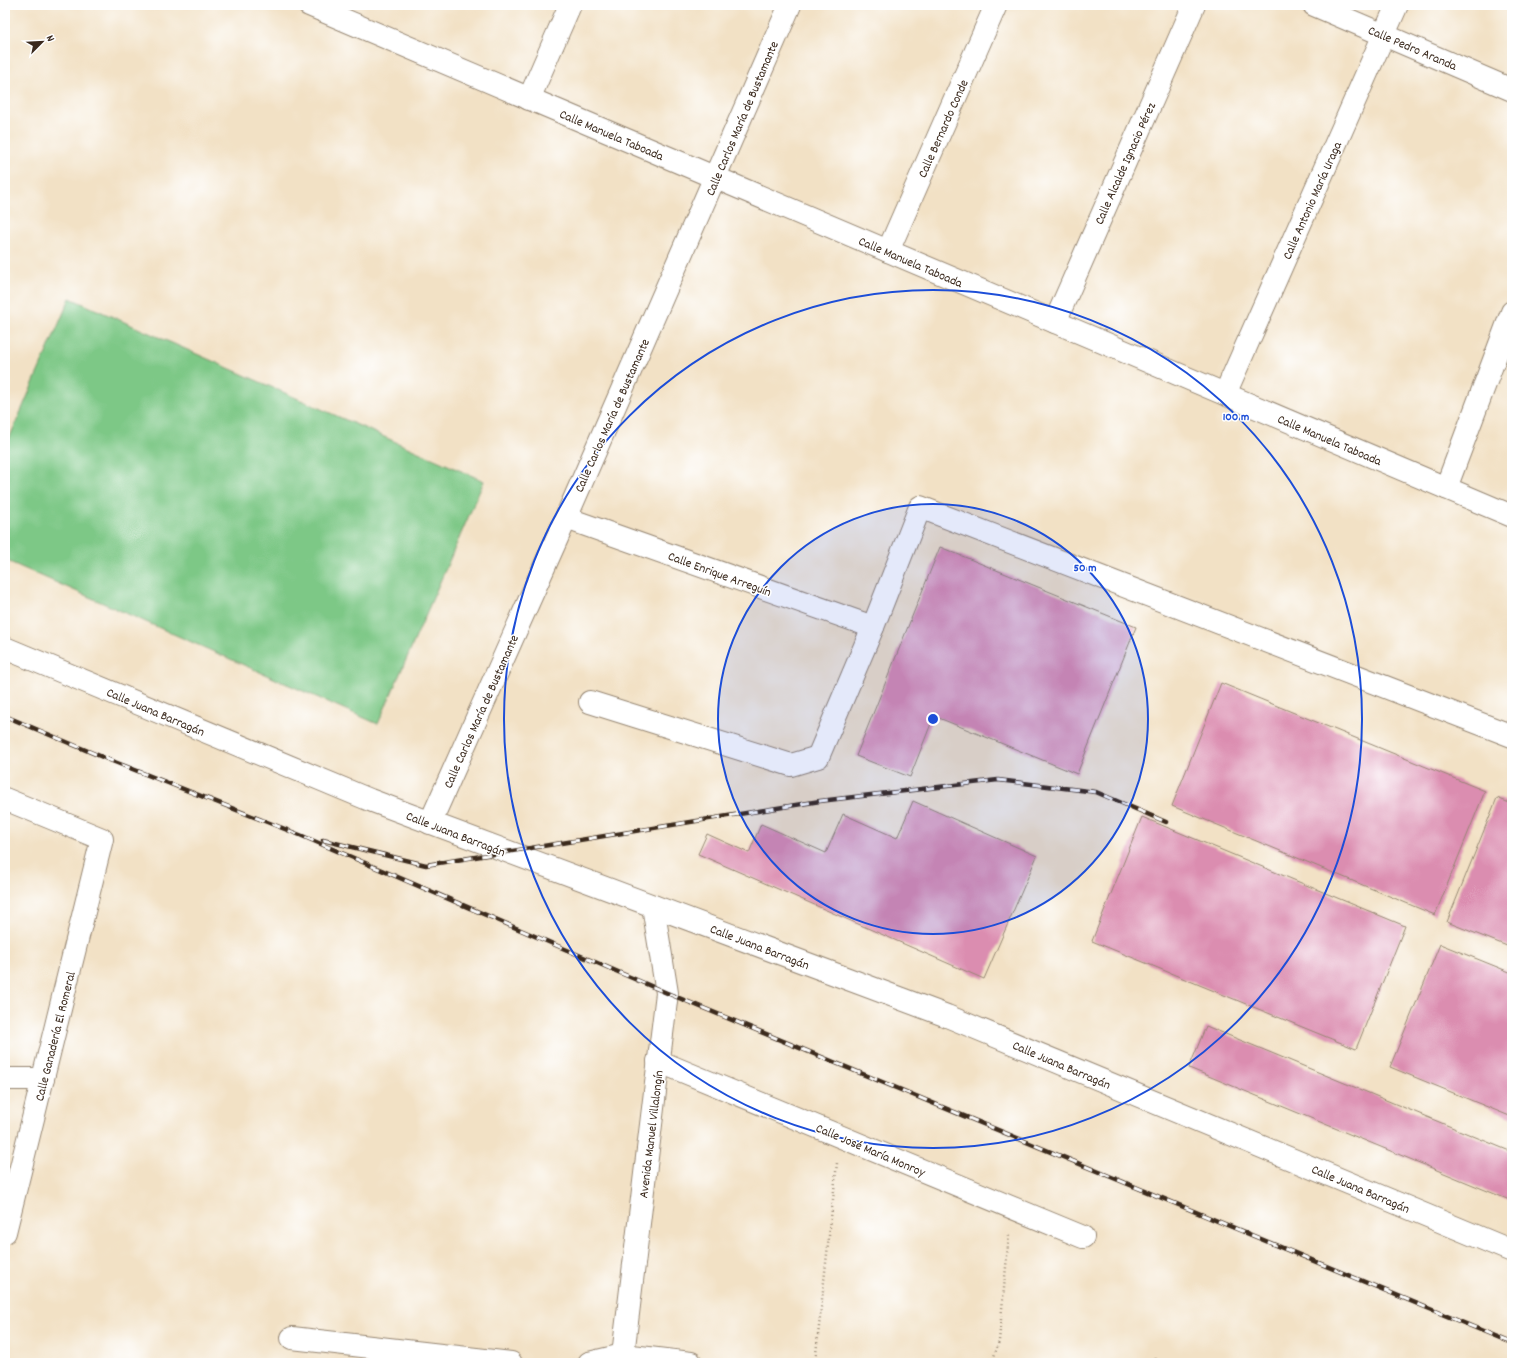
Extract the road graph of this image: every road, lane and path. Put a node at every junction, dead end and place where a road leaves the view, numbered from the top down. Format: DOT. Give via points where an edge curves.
graph roads {
  1 [pos="309,5"];
  2 [pos="570,5"];
  3 [pos="790,5"];
  4 [pos="996,5"];
  5 [pos="1194,5"];
  6 [pos="1314,5"];
  7 [pos="1397,5"];
  8 [pos="355,14"];
  9 [pos="1384,35"];
  10 [pos="1512,90"];
  11 [pos="528,99"];
  12 [pos="715,177"];
  13 [pos="888,251"];
  14 [pos="1512,312"];
  15 [pos="1055,322"];
  16 [pos="1225,394"];
  17 [pos="1446,488"];
  18 [pos="1512,516"];
  19 [pos="566,518"];
  20 [pos="873,627"];
  21 [pos="5,648"];
  22 [pos="590,702"];
  23 [pos="1512,736"];
  24 [pos="5,799"];
  25 [pos="430,823"];
  26 [pos="654,906"];
  27 [pos="658,1061"];
  28 [pos="5,1079"];
  29 [pos="43,1080"];
  30 [pos="840,1136"];
  31 [pos="1011,1208"];
  32 [pos="5,1232"];
  33 [pos="1083,1237"];
  34 [pos="1512,1251"];
  35 [pos="292,1338"];
  36 [pos="1156,1356"];
  37 [pos="622,1359"];
  38 [pos="511,1363"];
  39 [pos="589,1363"];
  40 [pos="691,1363"];
  41 [pos="815,1363"];
  42 [pos="992,1363"];
  43 [pos="1155,1363"];
  1 -- 8 [label="street, Calle Manuela Taboada"];
  2 -- 11 [label="street"];
  3 -- 12 [label="street, Calle Carlos María de Bustamante"];
  4 -- 13 [label="street, Calle Bernardo Conde"];
  5 -- 15 [label="street, Calle Alcalde Ignacio Pérez"];
  6 -- 9 [label="street, Calle Pedro Aranda"];
  7 -- 9 [label="street, Calle Antonio María Uraga"];
  8 -- 11 [label="street, Calle Manuela Taboada"];
  9 -- 10 [label="street, Calle Pedro Aranda"];
  9 -- 16 [label="street, Calle Antonio María Uraga"];
  11 -- 12 [label="street, Calle Manuela Taboada"];
  12 -- 13 [label="street, Calle Manuela Taboada"];
  12 -- 19 [label="street, Calle Carlos María de Bustamante"];
  13 -- 15 [label="street, Calle Manuela Taboada"];
  14 -- 17 [label="street"];
  15 -- 16 [label="street, Calle Manuela Taboada"];
  16 -- 17 [label="street, Calle Manuela Taboada"];
  17 -- 18 [label="street, Calle Manuela Taboada"];
  19 -- 20 [label="street, Calle Enrique Arreguín"];
  19 -- 25 [label="street, Calle Carlos María de Bustamante"];
  20 -- 22 [label="street" via="818,757 791,765"];
  20 -- 23 [label="street" via="920,507"];
  21 -- 25 [label="street, Calle Juana Barragán"];
  24 -- 29 [label="street, Calle Ganadería El Romeral" via="102,839"];
  25 -- 26 [label="street, Calle Juana Barragán"];
  26 -- 27 [label="street, Avenida Manuel Villalongín" via="667,993"];
  26 -- 34 [label="street, Calle Juana Barragán" via="947,1016"];
  27 -- 30 [label="street, Calle José María Monroy"];
  27 -- 37 [label="street, Avenida Manuel Villalongín"];
  28 -- 29 [label="street"];
  29 -- 32 [label="street, Calle Ganadería El Romeral"];
  30 -- 31 [label="street, Calle José María Monroy"];
  30 -- 41 [label="path"];
  31 -- 33 [label="street, Calle José María Monroy"];
  31 -- 42 [label="path" via="999,1341"];
  35 -- 38 [label="street"];
  36 -- 43 [label="path"];
  37 -- 39 [label="street"];
  37 -- 40 [label="street"];
}
